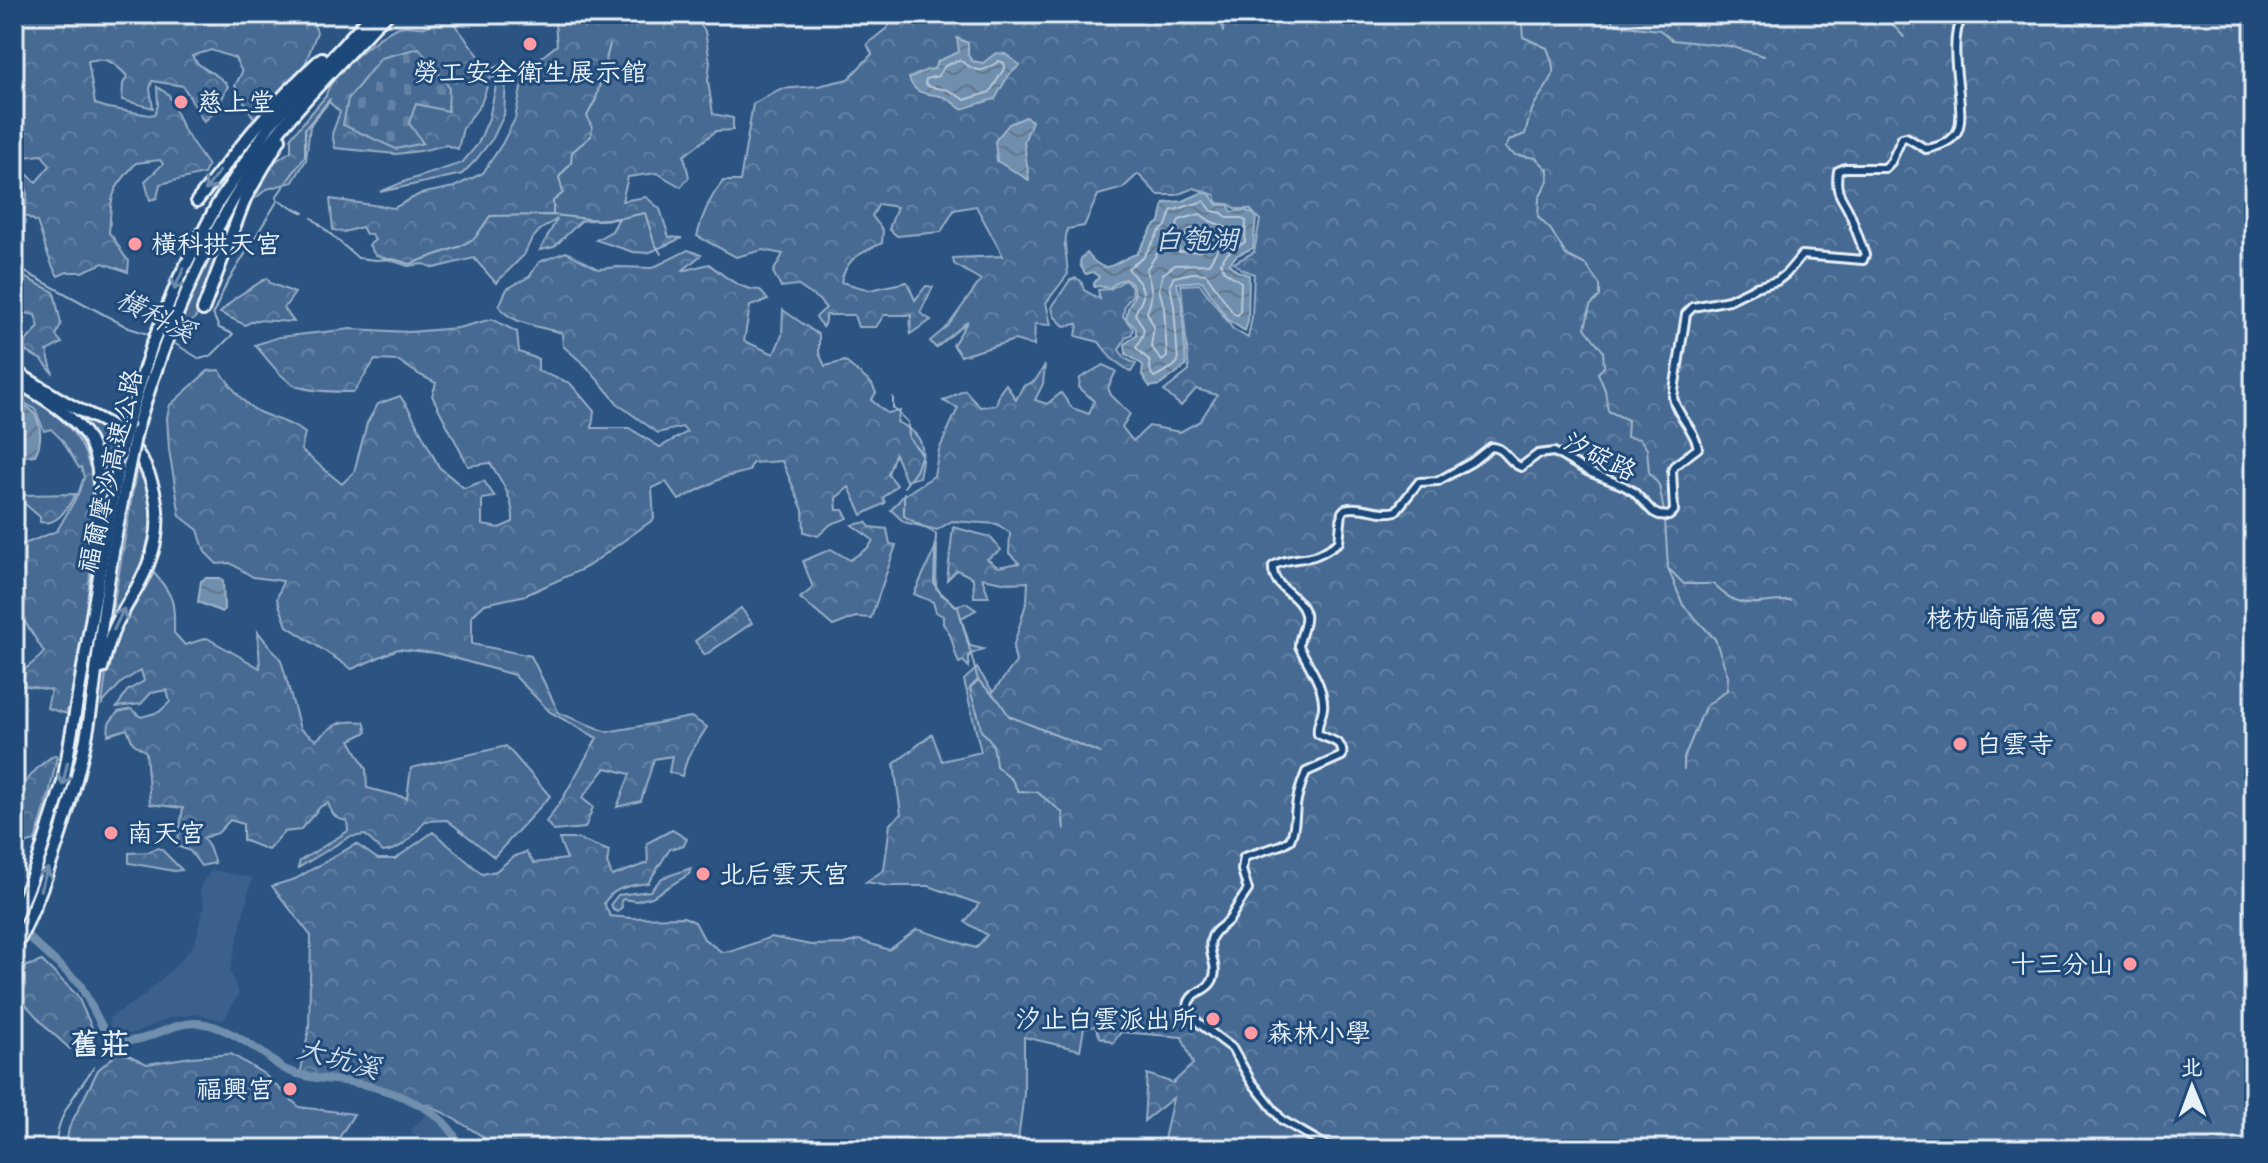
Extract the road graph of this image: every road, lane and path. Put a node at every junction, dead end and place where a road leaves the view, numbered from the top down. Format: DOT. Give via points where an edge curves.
graph roads {
  1 [pos="371,14"];
  2 [pos="388,14"];
  3 [pos="1966,14"];
  4 [pos="297,110"];
  5 [pos="197,201"];
  6 [pos="203,310"];
  7 [pos="172,311"];
  8 [pos="158,346"];
  9 [pos="14,371"];
  10 [pos="14,380"];
  11 [pos="90,625"];
  12 [pos="93,698"];
  13 [pos="14,920"];
  14 [pos="14,951"];
  15 [pos="1332,1149"];
  16 [pos="1393,1149"];
  17 [pos="1408,1149"];
  18 [pos="1759,1149"];
  19 [pos="1789,1149"];
  1 -- 5 [label="highway, one-way" via="254,127"];
  1 -- 7 [label="highway, 福爾摩沙高速公路, one-way" via="270,125 218,203 179,278"];
  2 -- 4 [label="highway, 福爾摩沙高速公路"];
  3 -- 15 [label="street, 汐碇路" via="1957,28 1962,110 1958,132 1949,143 1926,149 1902,138 1885,168 1838,171 1839,195 1852,216 1863,260 1802,255 1777,281 1693,307 1686,314 1673,397 1698,448 1674,466 1674,511 1669,516 1653,512 1624,486 1554,452 1538,454 1521,467 1502,449 1491,447 1438,481 1419,482 1396,511 1345,509 1339,542 1324,552 1273,566 1274,577 1305,616 1299,646 1321,693 1318,734 1341,745 1342,756 1306,772 1290,840 1244,857 1248,890 1230,920 1211,937 1215,974 1188,1005 1193,1017 1232,1048 1282,1120"];
  4 -- 6 [label="highway" via="245,199"];
  4 -- 7 [label="highway, 福爾摩沙高速公路" via="261,154"];
  7 -- 8 [label="highway, 福爾摩沙高速公路"];
  8 -- 11 [label="highway, 福爾摩沙高速公路, bridge" via="128,422"];
  8 -- 12 [label="highway, 福爾摩沙高速公路, bridge" via="114,537"];
  12 -- 9 [label="highway, one-way" via="113,629 148,566 157,536 153,485 120,433"];
  10 -- 11 [label="highway" via="55,406 85,434 96,464 99,498"];
  11 -- 13 [label="highway, 福爾摩沙高速公路, one-way" via="56,808"];
  14 -- 12 [label="highway, 福爾摩沙高速公路, one-way" via="56,847"];
  16 -- 17 [label="street"];
  18 -- 19 [label="street"];
}
